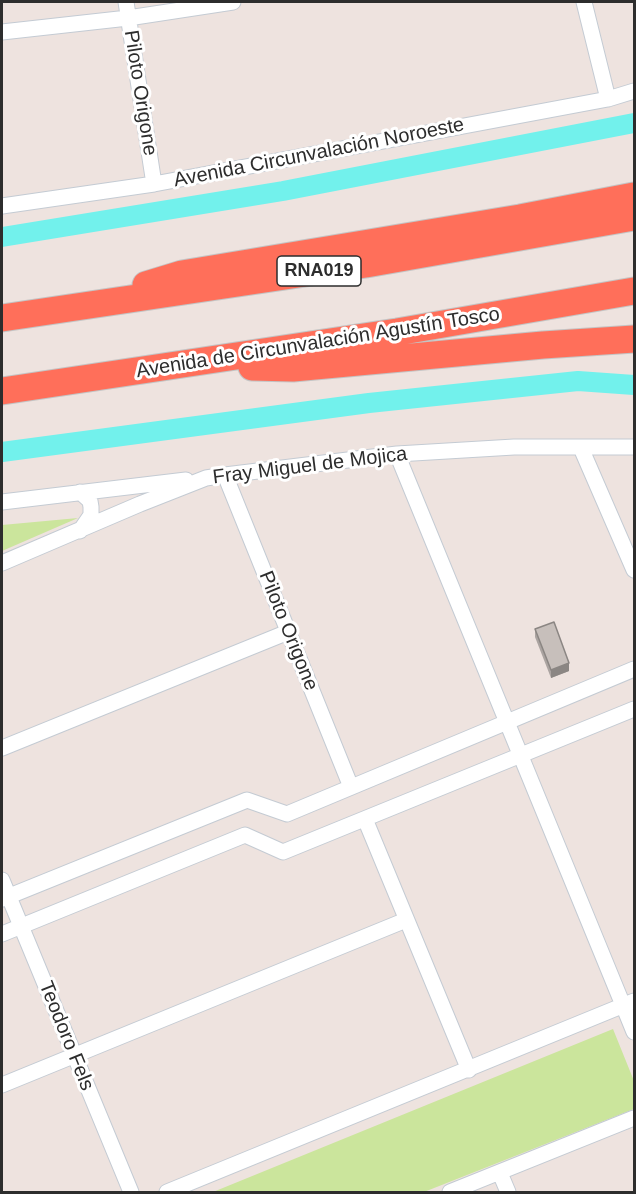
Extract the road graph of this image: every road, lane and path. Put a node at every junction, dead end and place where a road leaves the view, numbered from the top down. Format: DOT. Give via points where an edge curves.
graph roads {
  1 [pos="126,2"];
  2 [pos="233,2"];
  3 [pos="584,2"];
  4 [pos="128,18"];
  5 [pos="2,32"];
  6 [pos="634,91"];
  7 [pos="608,99"];
  8 [pos="154,184"];
  9 [pos="634,196"];
  10 [pos="2,206"];
  11 [pos="634,217"];
  12 [pos="634,291"];
  13 [pos="63,310"];
  14 [pos="2,318"];
  15 [pos="634,339"];
  16 [pos="184,365"];
  17 [pos="2,391"];
  18 [pos="634,447"];
  19 [pos="581,448"];
  20 [pos="397,454"];
  21 [pos="225,475"];
  22 [pos="206,478"];
  23 [pos="80,492"];
  24 [pos="2,502"];
  25 [pos="80,531"];
  26 [pos="2,563"];
  27 [pos="634,570"];
  28 [pos="288,632"];
  29 [pos="634,669"];
  30 [pos="634,709"];
  31 [pos="506,721"];
  32 [pos="2,748"];
  33 [pos="520,755"];
  34 [pos="351,787"];
  35 [pos="365,819"];
  36 [pos="2,880"];
  37 [pos="5,898"];
  38 [pos="406,920"];
  39 [pos="21,925"];
  40 [pos="2,934"];
  41 [pos="629,1003"];
  42 [pos="634,1032"];
  43 [pos="73,1056"];
  44 [pos="469,1070"];
  45 [pos="2,1085"];
  46 [pos="634,1118"];
  47 [pos="500,1173"];
  48 [pos="131,1192"];
  49 [pos="167,1192"];
  50 [pos="450,1192"];
  51 [pos="508,1192"];
  1 -- 4 [label="street, Piloto Origone"];
  2 -- 4 [label="street"];
  3 -- 7 [label="street"];
  4 -- 5 [label="street"];
  4 -- 8 [label="street, Piloto Origone"];
  6 -- 7 [label="street, Avenida Circunvalación Noroeste"];
  7 -- 8 [label="street, Avenida Circunvalación Noroeste"];
  8 -- 10 [label="street, Avenida Circunvalación Noroeste"];
  9 -- 13 [label="highway" via="182,274"];
  11 -- 13 [label="highway, RNA019" via="366,264"];
  12 -- 16 [label="highway, Avenida de Circunvalación Agustín Tosco"];
  13 -- 14 [label="highway, RNA019"];
  15 -- 16 [label="highway" via="293,368"];
  16 -- 17 [label="highway, Avenida de Circunvalación Agustín Tosco"];
  18 -- 19 [label="street, Fray Miguel de Mojica"];
  19 -- 20 [label="street, Fray Miguel de Mojica" via="514,447"];
  19 -- 27 [label="street"];
  20 -- 21 [label="street, Fray Miguel de Mojica"];
  20 -- 31 [label="street"];
  21 -- 22 [label="street, Fray Miguel de Mojica"];
  21 -- 28 [label="street, Piloto Origone"];
  22 -- 23 [label="street"];
  22 -- 25 [label="street, Fray Miguel de Mojica"];
  23 -- 24 [label="street"];
  23 -- 25 [label="street" via="90,501 91,515"];
  25 -- 26 [label="street, Fray Miguel de Mojica"];
  28 -- 32 [label="street"];
  28 -- 34 [label="street, Piloto Origone"];
  29 -- 31 [label="street"];
  30 -- 33 [label="street"];
  31 -- 33 [label="street"];
  31 -- 34 [label="street"];
  33 -- 35 [label="street"];
  33 -- 41 [label="street"];
  34 -- 37 [label="street" via="287,814 247,800"];
  35 -- 38 [label="street"];
  35 -- 39 [label="street" via="283,852 245,835"];
  36 -- 37 [label="street, Teodoro Fels"];
  37 -- 39 [label="street, Teodoro Fels"];
  38 -- 43 [label="street"];
  38 -- 44 [label="street"];
  39 -- 40 [label="street"];
  39 -- 43 [label="street, Teodoro Fels"];
  41 -- 42 [label="street"];
  41 -- 44 [label="street"];
  43 -- 45 [label="street"];
  43 -- 48 [label="street, Teodoro Fels"];
  44 -- 49 [label="street"];
  46 -- 47 [label="street"];
  47 -- 50 [label="street"];
  47 -- 51 [label="street"];
}
